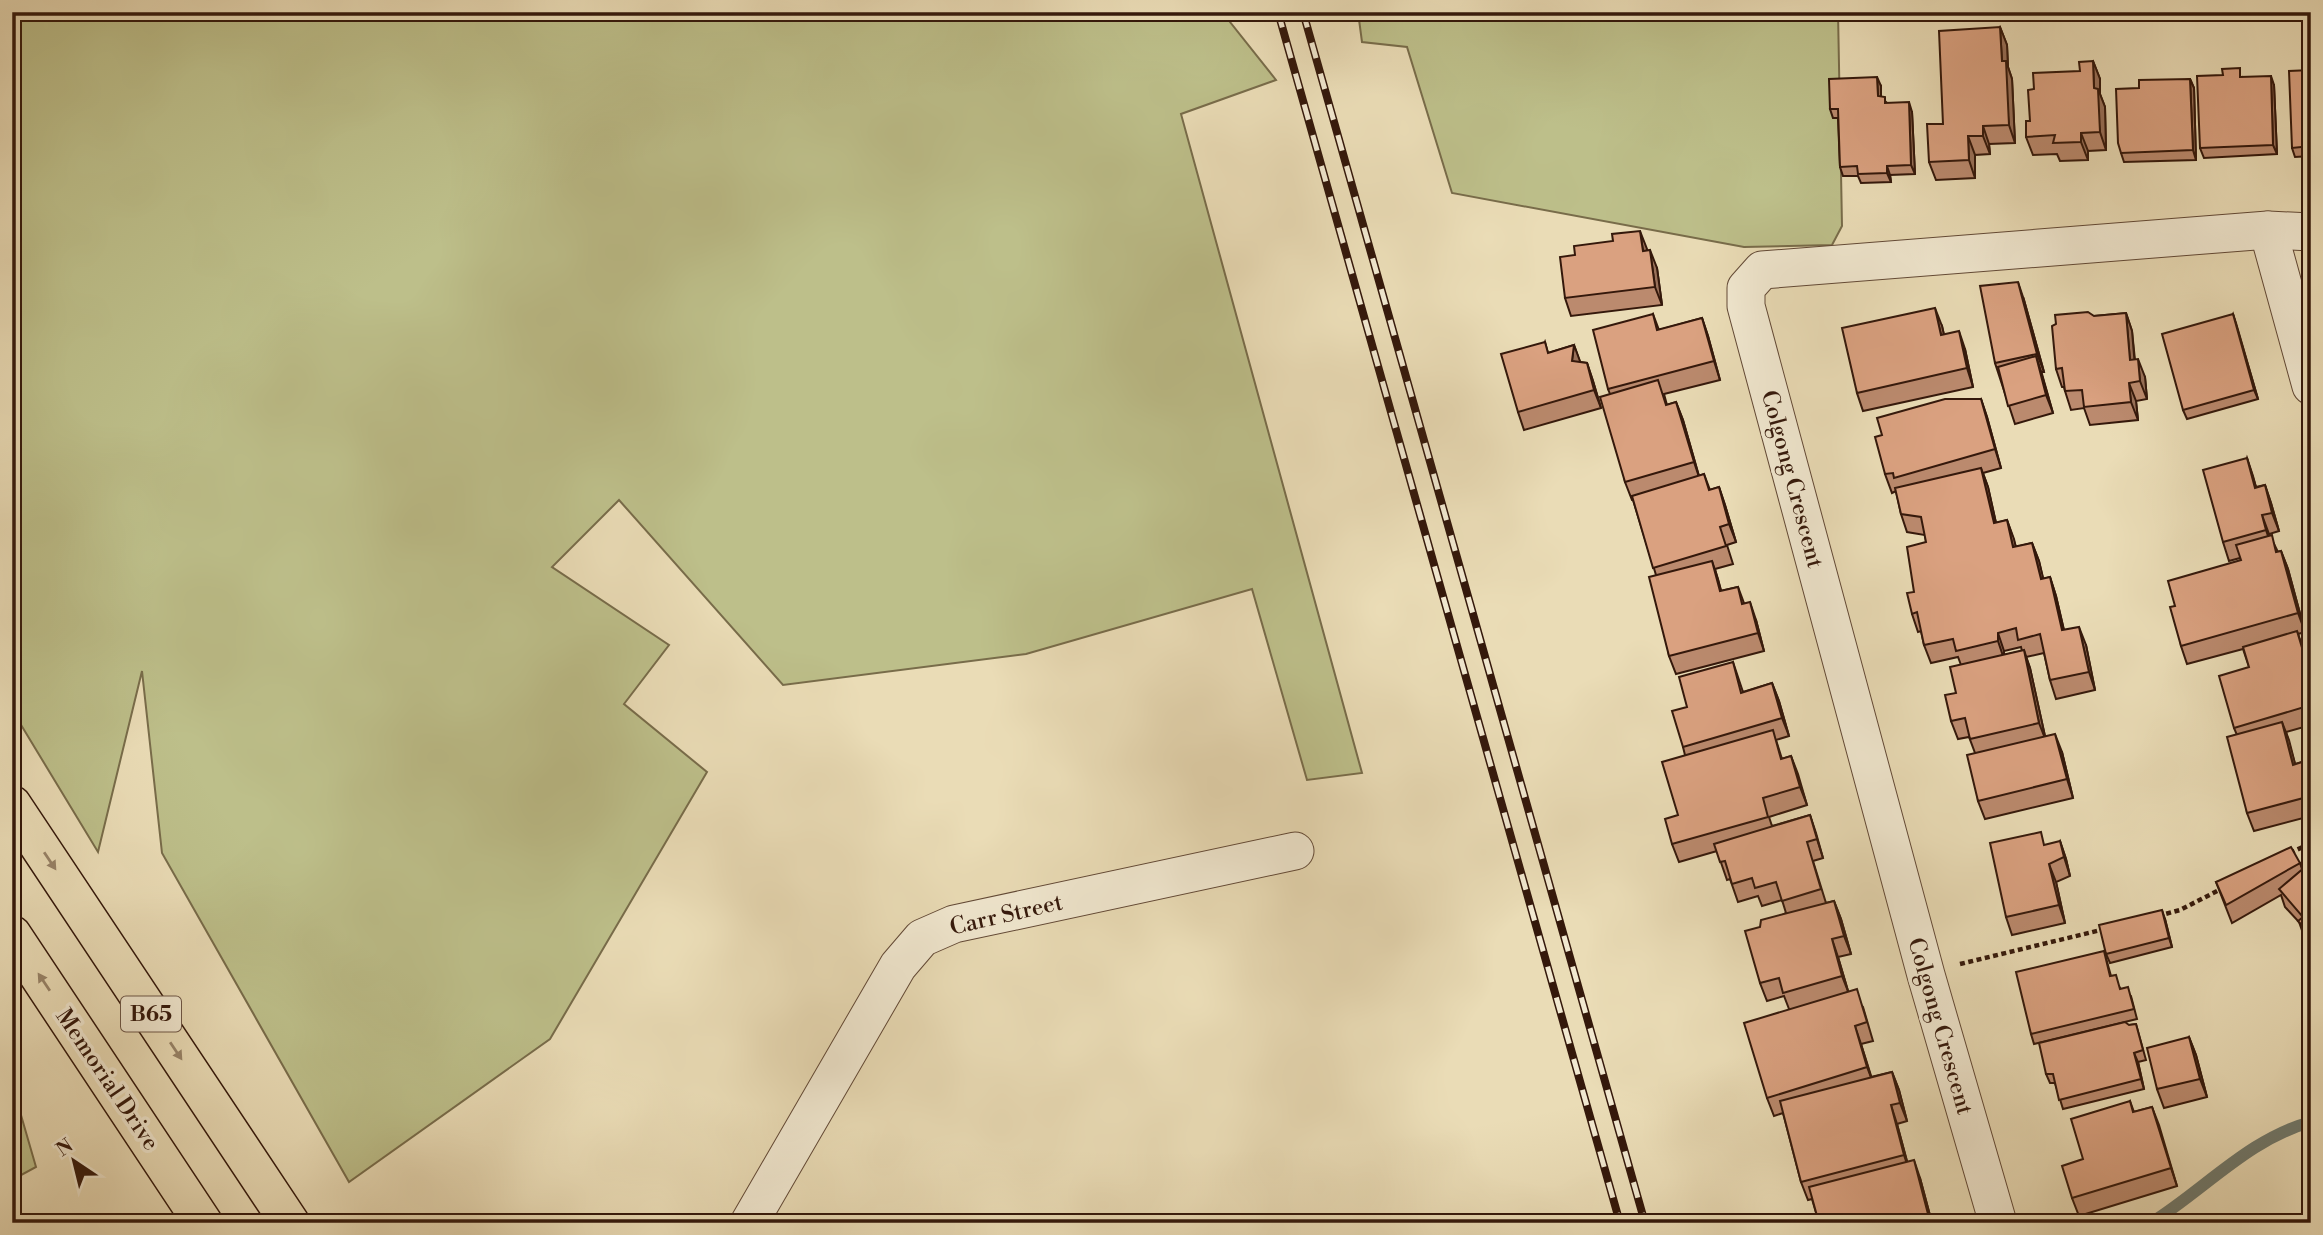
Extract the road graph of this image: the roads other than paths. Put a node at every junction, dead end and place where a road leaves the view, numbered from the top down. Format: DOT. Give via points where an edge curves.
graph roads {
  1 [pos="2268,230"];
  2 [pos="2311,232"];
  3 [pos="2311,386"];
  4 [pos="12,804"];
  5 [pos="1295,851"];
  6 [pos="12,935"];
  7 [pos="204,1223"];
  8 [pos="290,1223"];
  9 [pos="749,1223"];
  10 [pos="1998,1223"];
  1 -- 2 [label="street, Colgong Crescent"];
  1 -- 3 [label="street"];
  1 -- 10 [label="street, Colgong Crescent" via="1762,270 1746,288 1746,306 1926,975"];
  4 -- 8 [label="main road, B65, one-way"];
  5 -- 9 [label="street, Carr Street" via="954,924 922,938 898,966"];
  7 -- 6 [label="main road, Memorial Drive, one-way"];
}
